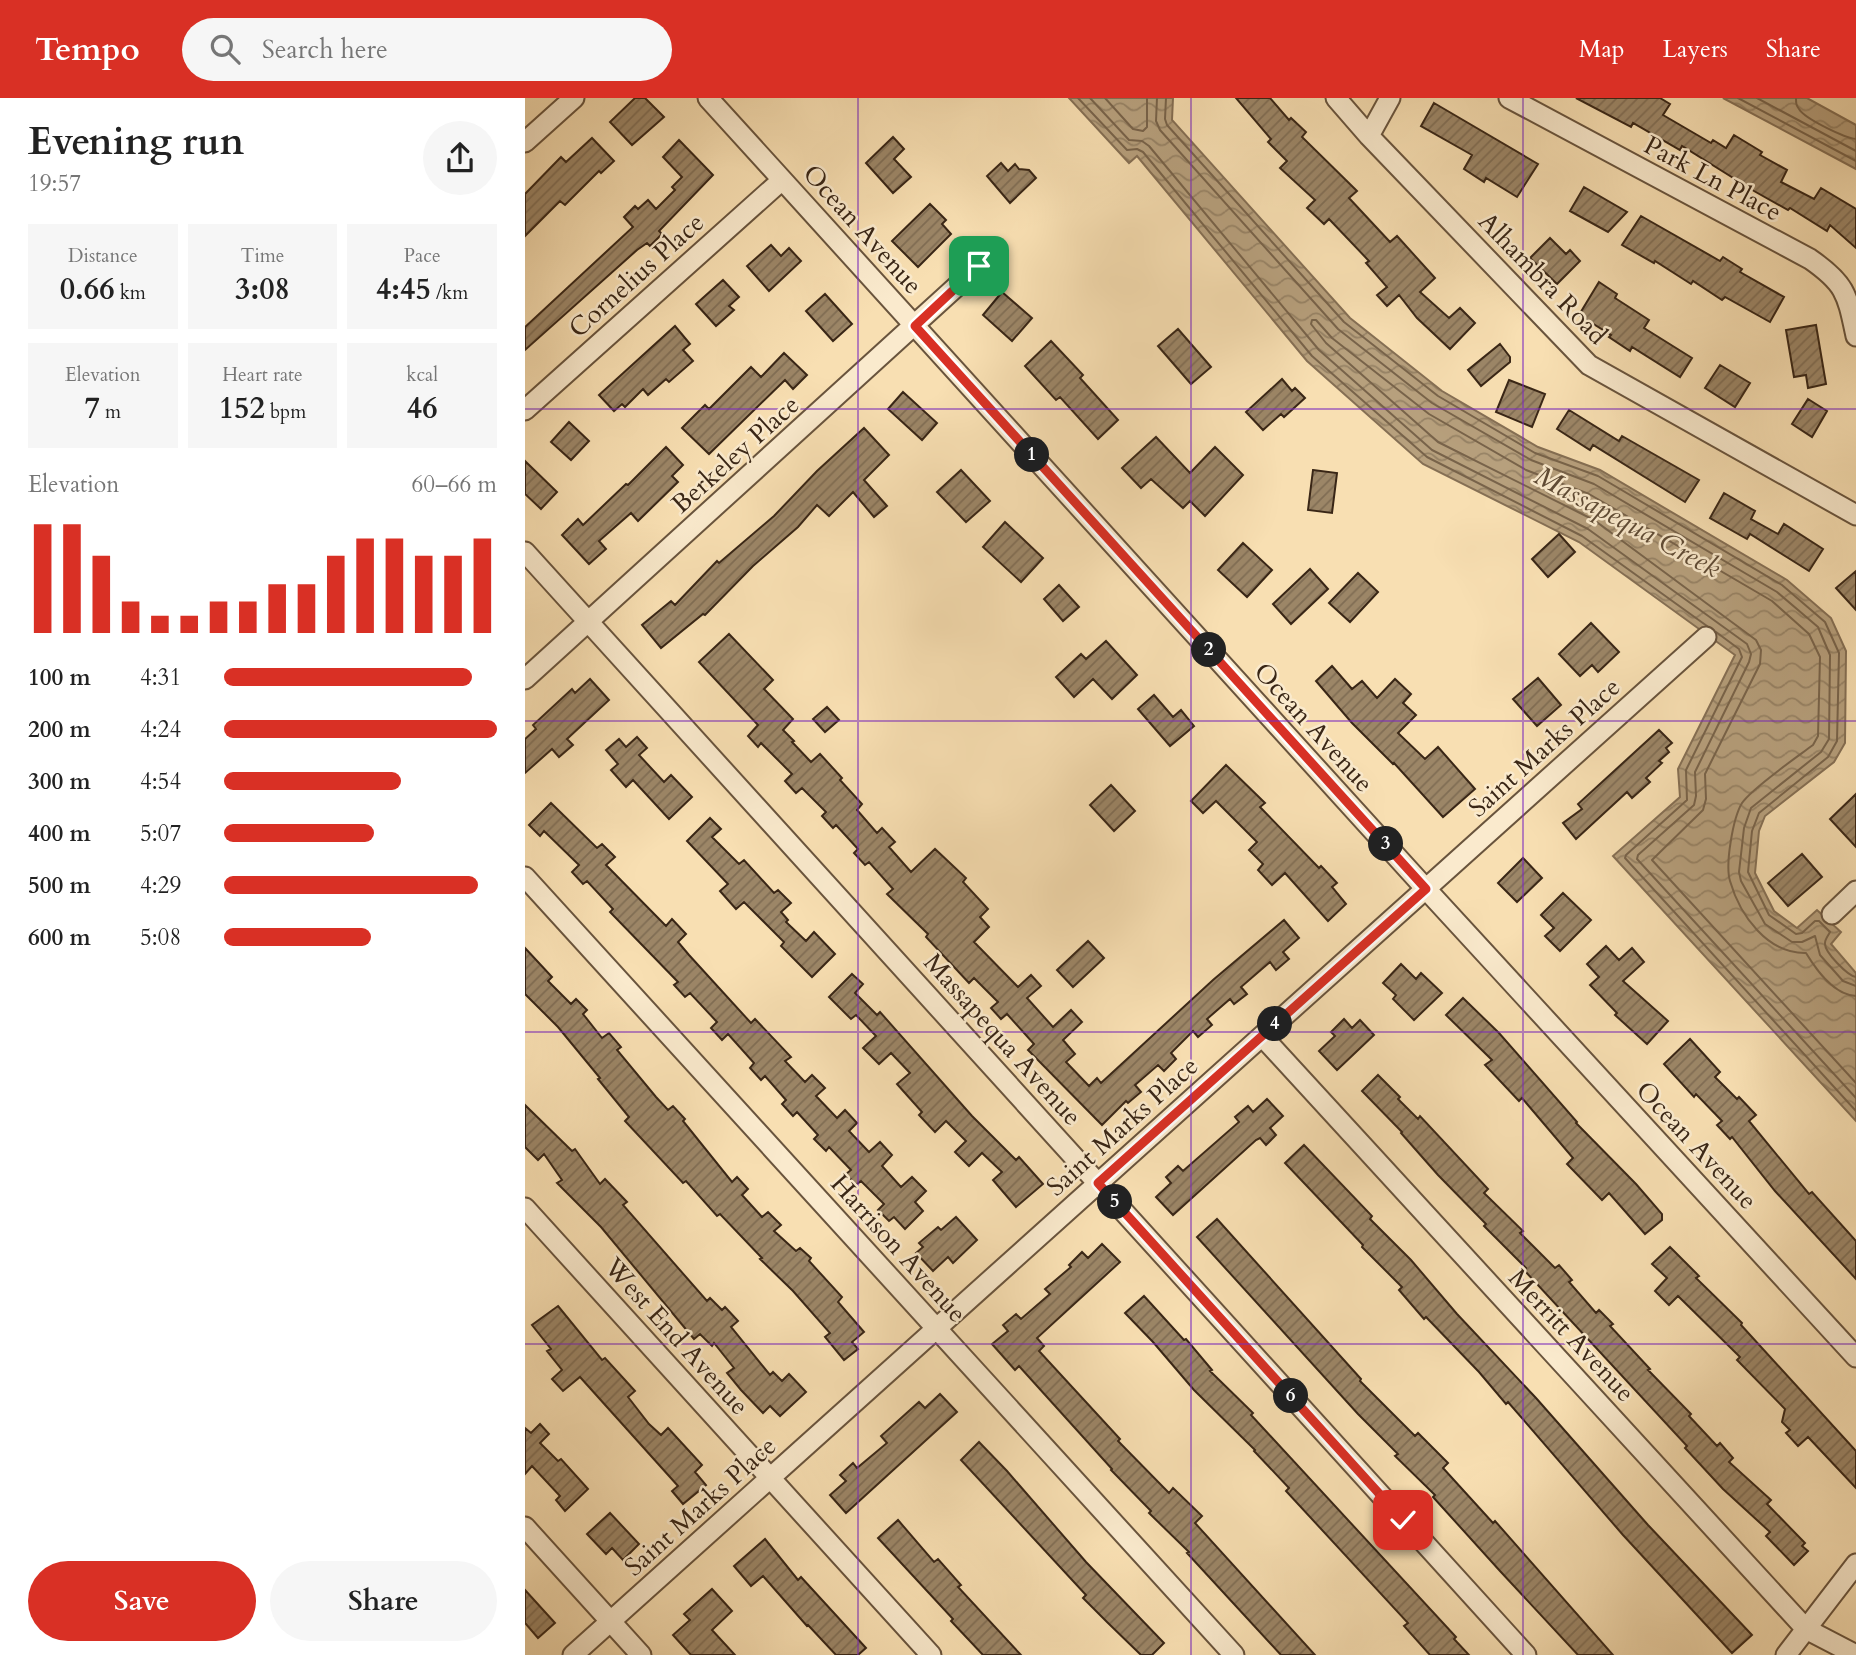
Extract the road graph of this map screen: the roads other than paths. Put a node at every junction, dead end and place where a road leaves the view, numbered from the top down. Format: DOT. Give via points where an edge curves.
graph roads {
  1 [pos="574,98"];
  2 [pos="708,98"];
  3 [pos="1336,98"];
  4 [pos="1390,98"];
  5 [pos="1509,98"];
  6 [pos="1369,136"];
  7 [pos="525,142"];
  8 [pos="782,180"];
  9 [pos="979,266"];
  10 [pos="915,326"];
  11 [pos="1856,336"];
  12 [pos="525,410"];
  13 [pos="1856,515"];
  14 [pos="525,552"];
  15 [pos="588,622"];
  16 [pos="1706,637"];
  17 [pos="525,679"];
  18 [pos="525,877"];
  19 [pos="1426,889"];
  20 [pos="1856,891"];
  21 [pos="1832,914"];
  22 [pos="1262,1036"];
  23 [pos="1098,1183"];
  24 [pos="525,1208"];
  25 [pos="937,1328"];
  26 [pos="1856,1357"];
  27 [pos="770,1478"];
  28 [pos="525,1527"];
  29 [pos="1856,1564"];
  30 [pos="611,1621"];
  31 [pos="1806,1629"];
  32 [pos="573,1655"];
  33 [pos="641,1655"];
  34 [pos="931,1655"];
  35 [pos="1234,1655"];
  36 [pos="1526,1655"];
  37 [pos="1786,1655"];
  38 [pos="1856,1655"];
  1 -- 7 [label="street"];
  2 -- 8 [label="street, Ocean Avenue"];
  3 -- 6 [label="street, Alhambra Road"];
  4 -- 6 [label="street"];
  5 -- 11 [label="street, Park Ln Place" via="1810,259 1842,288"];
  6 -- 13 [label="street, Alhambra Road" via="1589,365"];
  8 -- 10 [label="street, Ocean Avenue"];
  8 -- 12 [label="street, Cornelius Place"];
  9 -- 10 [label="street, Berkeley Place"];
  10 -- 15 [label="street, Berkeley Place"];
  10 -- 19 [label="street, Ocean Avenue"];
  14 -- 15 [label="street, Massapequa Avenue"];
  15 -- 17 [label="street, Berkeley Place"];
  15 -- 23 [label="street, Massapequa Avenue"];
  16 -- 19 [label="street, Saint Marks Place"];
  18 -- 25 [label="street, Harrison Avenue"];
  19 -- 22 [label="street, Saint Marks Place"];
  19 -- 26 [label="street, Ocean Avenue"];
  20 -- 21 [label="street"];
  22 -- 23 [label="street, Saint Marks Place"];
  22 -- 31 [label="street, Merritt Avenue"];
  23 -- 25 [label="street, Saint Marks Place"];
  23 -- 36 [label="street, Massapequa Avenue"];
  24 -- 27 [label="street, West End Avenue"];
  25 -- 27 [label="street, Saint Marks Place"];
  25 -- 35 [label="street, Harrison Avenue"];
  27 -- 30 [label="street, Saint Marks Place"];
  27 -- 34 [label="street, West End Avenue"];
  28 -- 30 [label="street"];
  29 -- 31 [label="street"];
  30 -- 32 [label="street, Saint Marks Place"];
  30 -- 33 [label="street"];
  31 -- 37 [label="street"];
  31 -- 38 [label="street, Merritt Avenue"];
}
